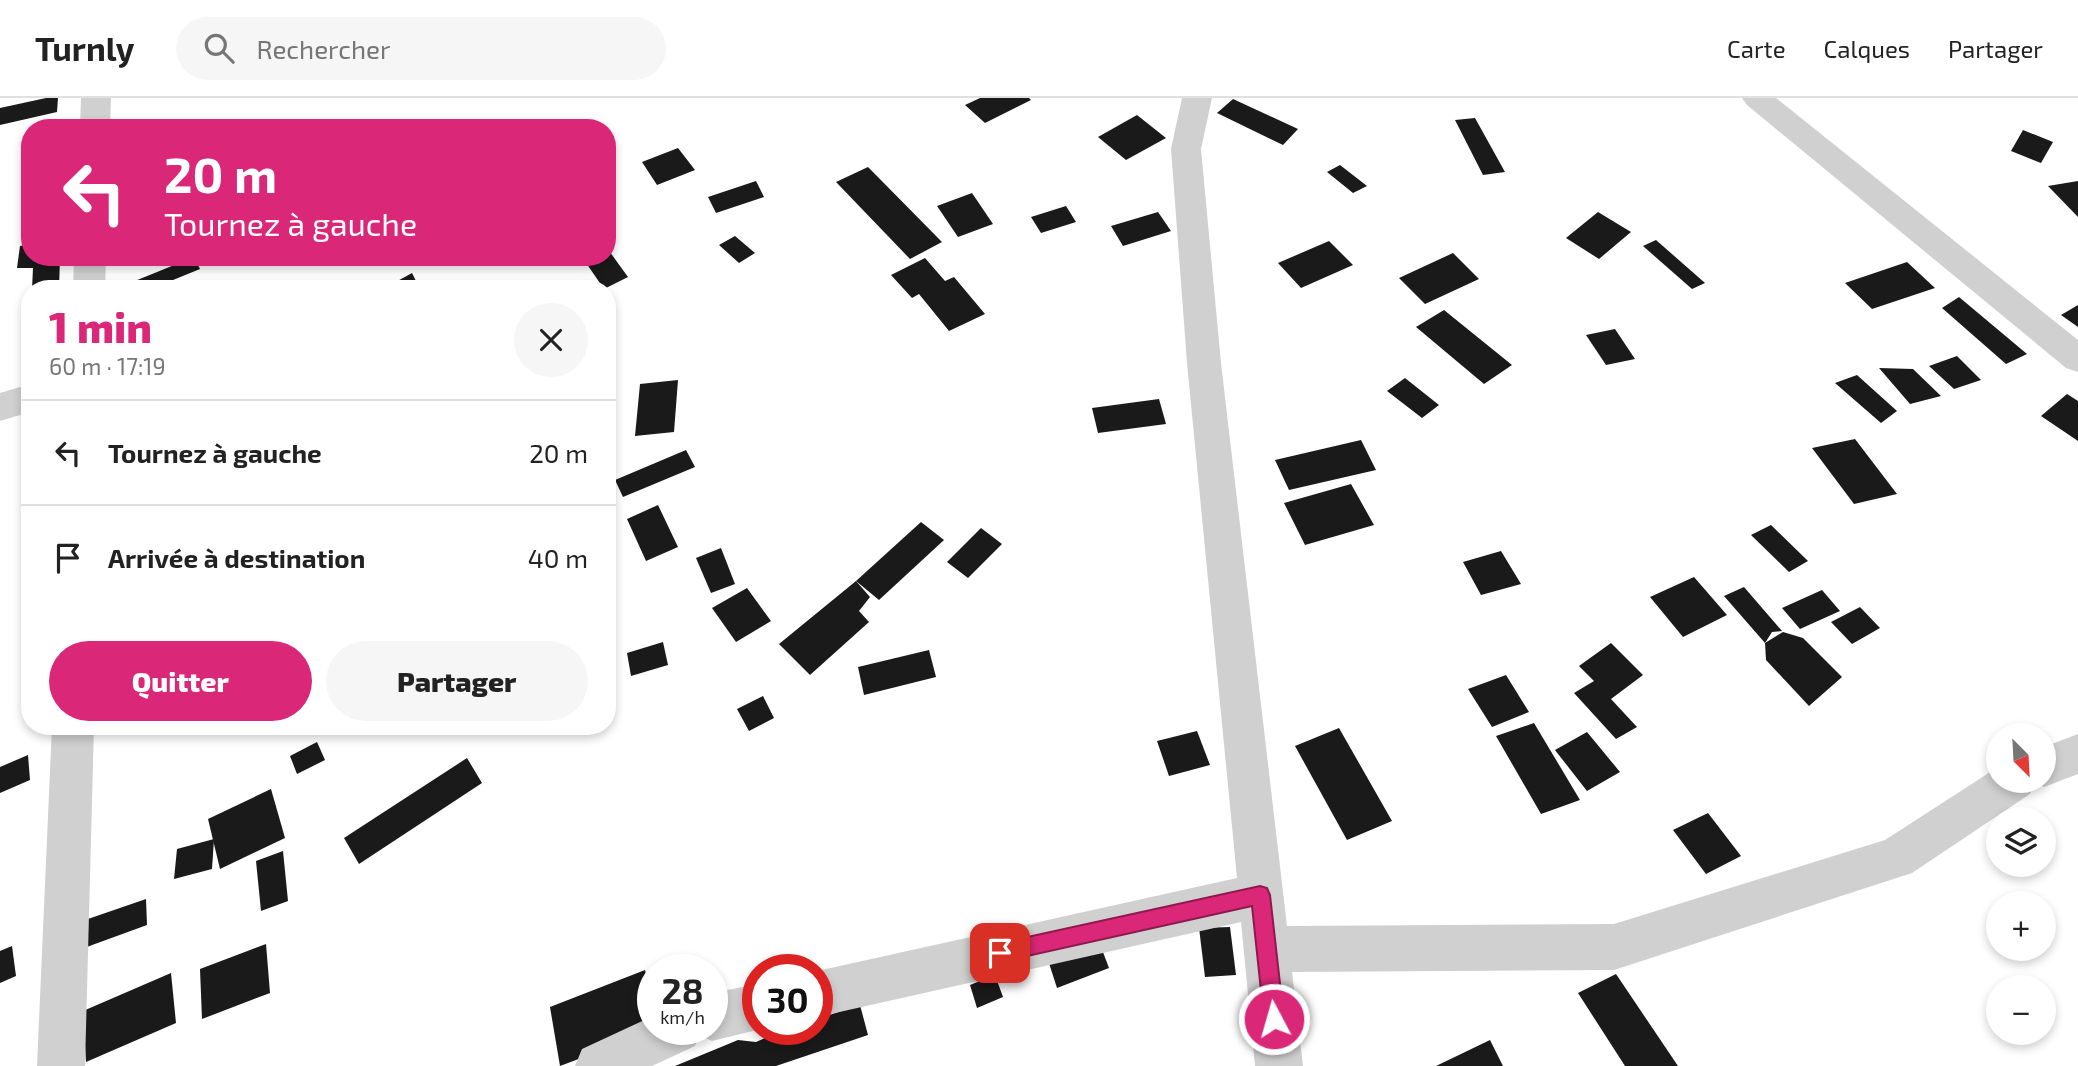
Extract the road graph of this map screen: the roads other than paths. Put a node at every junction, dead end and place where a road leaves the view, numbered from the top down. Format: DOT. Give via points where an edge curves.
graph roads {
  1 [pos="96,98"];
  2 [pos="1197,98"];
  3 [pos="1757,98"];
  4 [pos="95,119"];
  5 [pos="2078,359"];
  6 [pos="21,401"];
  7 [pos="0,407"];
  8 [pos="74,735"];
  9 [pos="2078,754"];
  10 [pos="2056,762"];
  11 [pos="1995,793"];
  12 [pos="1260,895"];
  13 [pos="1267,948"];
  14 [pos="833,989"];
  15 [pos="644,1045"];
  16 [pos="61,1066"];
  17 [pos="599,1066"];
  18 [pos="1279,1066"];
  1 -- 4 [label="street"];
  2 -- 12 [label="street" via="1186,149"];
  3 -- 5 [label="street"];
  6 -- 7 [label="street"];
  8 -- 16 [label="street"];
  9 -- 10 [label="street"];
  11 -- 13 [label="street" via="1896,858 1614,947"];
  12 -- 13 [label="street"];
  12 -- 14 [label="street"];
  13 -- 18 [label="street"];
  15 -- 17 [label="street"];
}
